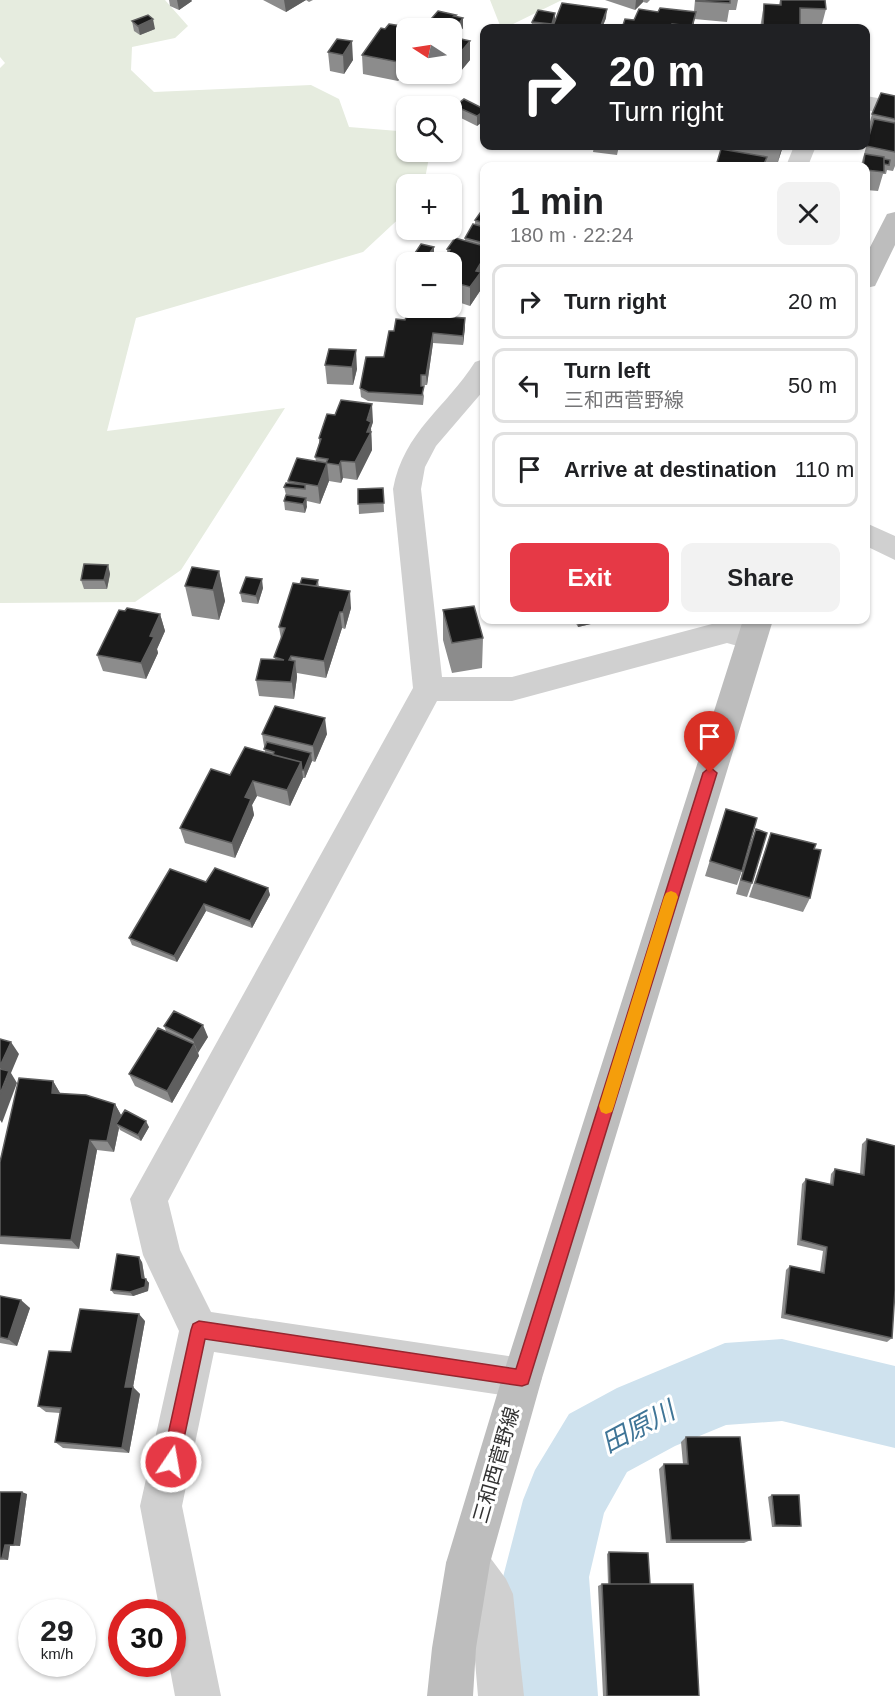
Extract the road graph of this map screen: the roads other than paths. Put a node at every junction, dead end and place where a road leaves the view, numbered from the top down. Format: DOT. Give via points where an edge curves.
graph roads {
  1 [pos="870,104"];
  2 [pos="895,108"];
  3 [pos="895,219"];
  4 [pos="870,272"];
  5 [pos="480,378"];
  6 [pos="870,536"];
  7 [pos="895,549"];
  8 [pos="755,629"];
  9 [pos="428,689"];
  10 [pos="199,1330"];
  11 [pos="522,1378"];
  12 [pos="468,1563"];
  13 [pos="198,1696"];
  14 [pos="450,1696"];
  15 [pos="501,1696"];
  1 -- 2 [label="street"];
  3 -- 4 [label="main road"];
  5 -- 9 [label="street" via="426,440 411,467 407,489"];
  6 -- 7 [label="street"];
  8 -- 9 [label="street" via="727,631 512,689"];
  8 -- 11 [label="main road, 三和西菅野線"];
  9 -- 10 [label="street" via="150,1199 162,1256"];
  10 -- 11 [label="street"];
  10 -- 13 [label="street" via="161,1506"];
  11 -- 12 [label="main road, 三和西菅野線"];
  12 -- 14 [label="main road, 三和西菅野線"];
  12 -- 15 [label="street" via="491,1594"];
}
